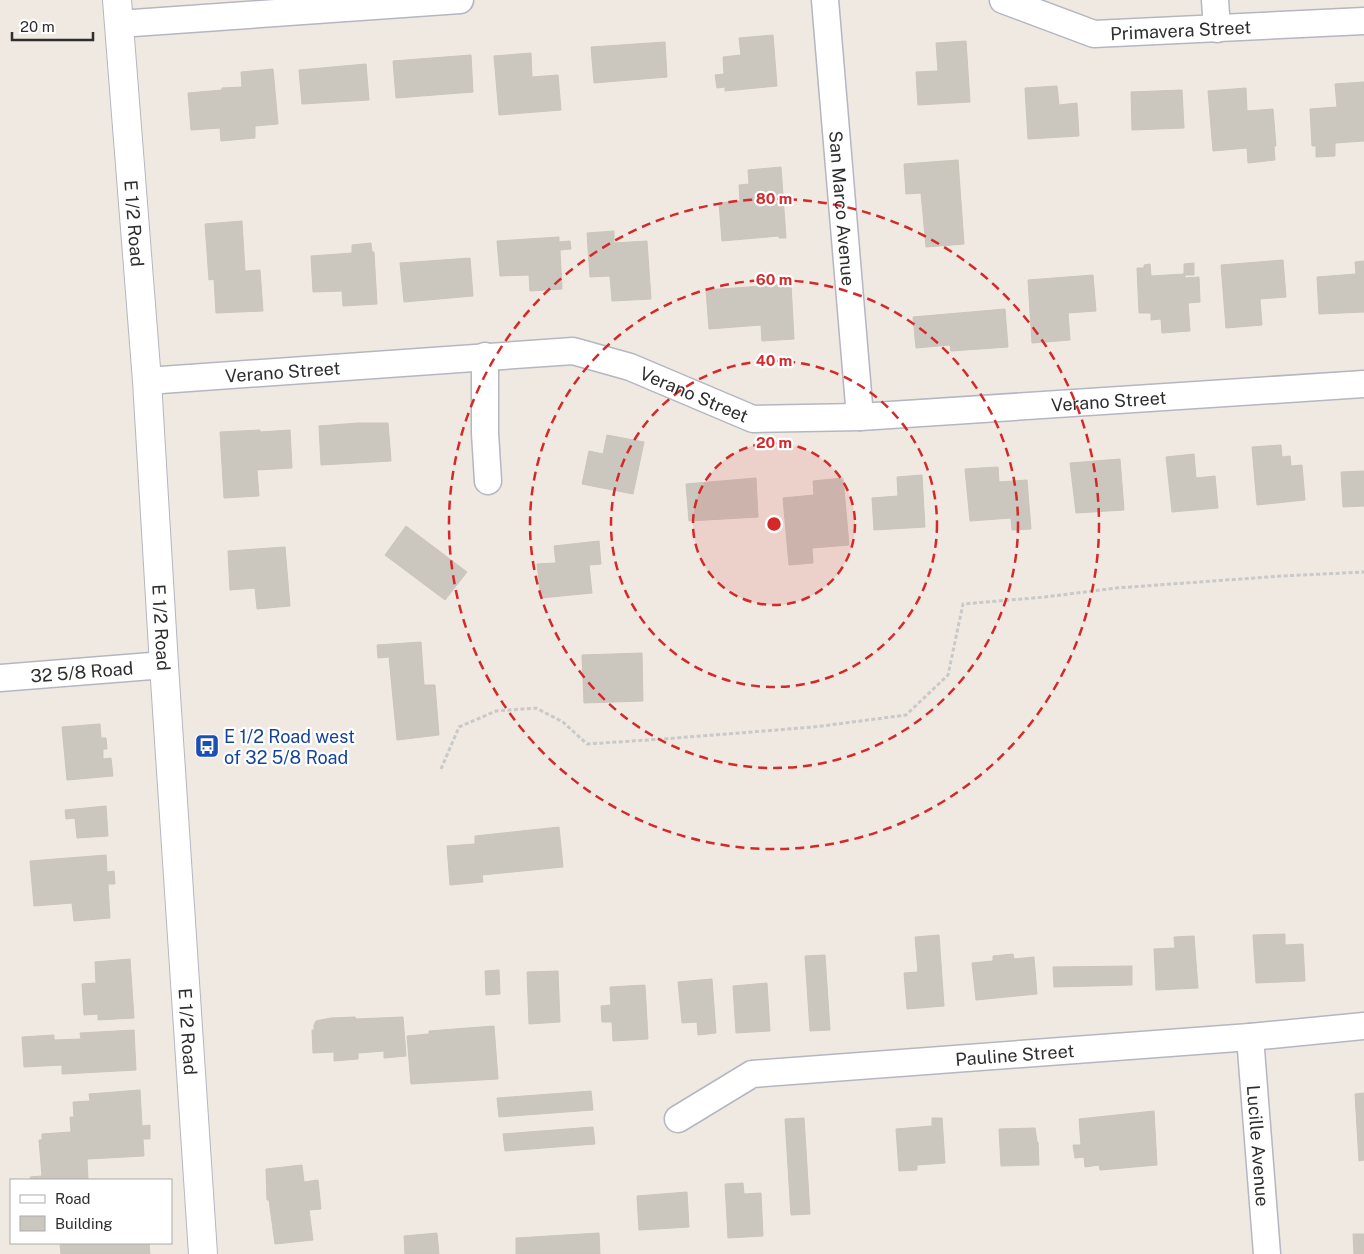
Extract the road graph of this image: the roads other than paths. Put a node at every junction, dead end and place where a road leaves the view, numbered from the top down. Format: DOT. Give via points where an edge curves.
graph roads {
  1 [pos="460,0"];
  2 [pos="825,0"];
  3 [pos="1003,0"];
  4 [pos="1215,0"];
  5 [pos="118,12"];
  6 [pos="1364,21"];
  7 [pos="1218,29"];
  8 [pos="485,356"];
  9 [pos="147,381"];
  10 [pos="1364,384"];
  11 [pos="860,417"];
  12 [pos="488,481"];
  13 [pos="164,665"];
  14 [pos="0,678"];
  15 [pos="1364,1026"];
  16 [pos="1250,1037"];
  17 [pos="678,1120"];
  18 [pos="203,1254"];
  19 [pos="1267,1254"];
  1 -- 5 [label="street"];
  2 -- 11 [label="street, San Marco Avenue"];
  3 -- 7 [label="street, Primavera Street" via="1094,34"];
  4 -- 7 [label="street"];
  5 -- 9 [label="street, E 1/2 Road"];
  6 -- 7 [label="street, Primavera Street"];
  8 -- 9 [label="street, Verano Street"];
  8 -- 11 [label="street, Verano Street" via="572,351 630,367 753,419"];
  8 -- 12 [label="street"];
  9 -- 13 [label="street, E 1/2 Road"];
  10 -- 11 [label="street, Verano Street"];
  13 -- 14 [label="street, 32 5/8 Road"];
  13 -- 18 [label="street, E 1/2 Road"];
  15 -- 16 [label="street, Pauline Street"];
  16 -- 17 [label="street, Pauline Street" via="752,1074"];
  16 -- 19 [label="street, Lucille Avenue"];
}
